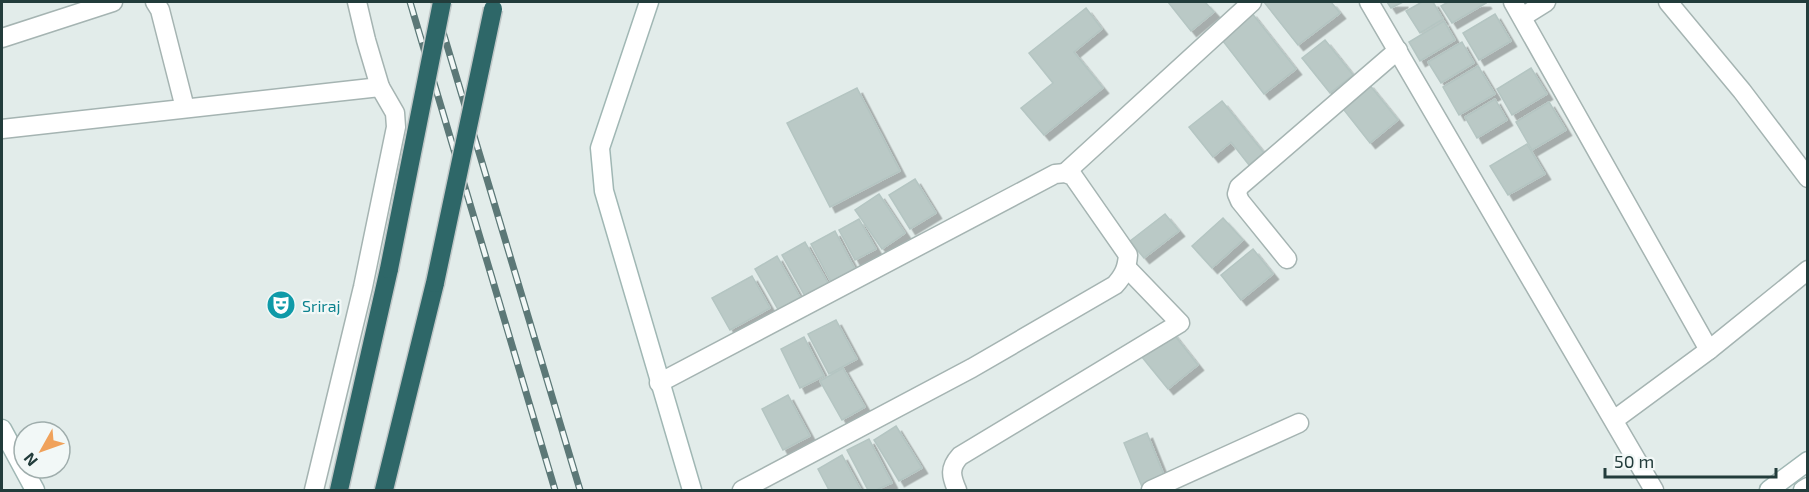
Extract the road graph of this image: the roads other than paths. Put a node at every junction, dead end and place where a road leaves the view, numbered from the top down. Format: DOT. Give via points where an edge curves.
graph roads {
  1 [pos="113,2"];
  2 [pos="155,2"];
  3 [pos="357,2"];
  4 [pos="442,2"];
  5 [pos="495,2"];
  6 [pos="649,2"];
  7 [pos="1252,2"];
  8 [pos="1369,2"];
  9 [pos="1546,2"];
  10 [pos="1668,2"];
  11 [pos="1517,9"];
  12 [pos="2,38"];
  13 [pos="1398,50"];
  14 [pos="380,87"];
  15 [pos="185,108"];
  16 [pos="2,129"];
  17 [pos="1065,173"];
  18 [pos="1808,178"];
  19 [pos="1287,259"];
  20 [pos="1127,268"];
  21 [pos="1808,270"];
  22 [pos="1709,350"];
  23 [pos="659,383"];
  24 [pos="1614,420"];
  25 [pos="1299,423"];
  26 [pos="2,429"];
  27 [pos="1808,461"];
  28 [pos="1808,487"];
  29 [pos="35,490"];
  30 [pos="314,490"];
  31 [pos="339,490"];
  32 [pos="384,490"];
  33 [pos="692,490"];
  34 [pos="742,490"];
  35 [pos="957,490"];
  36 [pos="1151,490"];
  37 [pos="1654,490"];
  38 [pos="1769,490"];
  39 [pos="1803,490"];
  1 -- 12 [label="street"];
  2 -- 15 [label="street"];
  3 -- 14 [label="street"];
  4 -- 31 [label="highway, bridge" via="389,269"];
  5 -- 32 [label="highway, bridge" via="435,283"];
  6 -- 23 [label="street" via="600,148 604,191"];
  7 -- 17 [label="street"];
  8 -- 13 [label="street"];
  9 -- 11 [label="street"];
  10 -- 18 [label="street"];
  11 -- 22 [label="street"];
  13 -- 19 [label="street" via="1239,187 1240,201"];
  13 -- 24 [label="street"];
  14 -- 15 [label="street"];
  14 -- 30 [label="street" via="395,113 396,127 363,287"];
  15 -- 16 [label="street"];
  17 -- 20 [label="street" via="1072,176 1128,255"];
  17 -- 23 [label="street" via="1044,179"];
  20 -- 34 [label="street" via="1115,285 972,368"];
  20 -- 35 [label="street" via="1180,323 960,456 951,469"];
  21 -- 22 [label="street"];
  22 -- 24 [label="street"];
  23 -- 33 [label="street"];
  24 -- 37 [label="street"];
  25 -- 36 [label="street"];
  26 -- 29 [label="street"];
  27 -- 38 [label="street"];
  28 -- 39 [label="street"];
}
